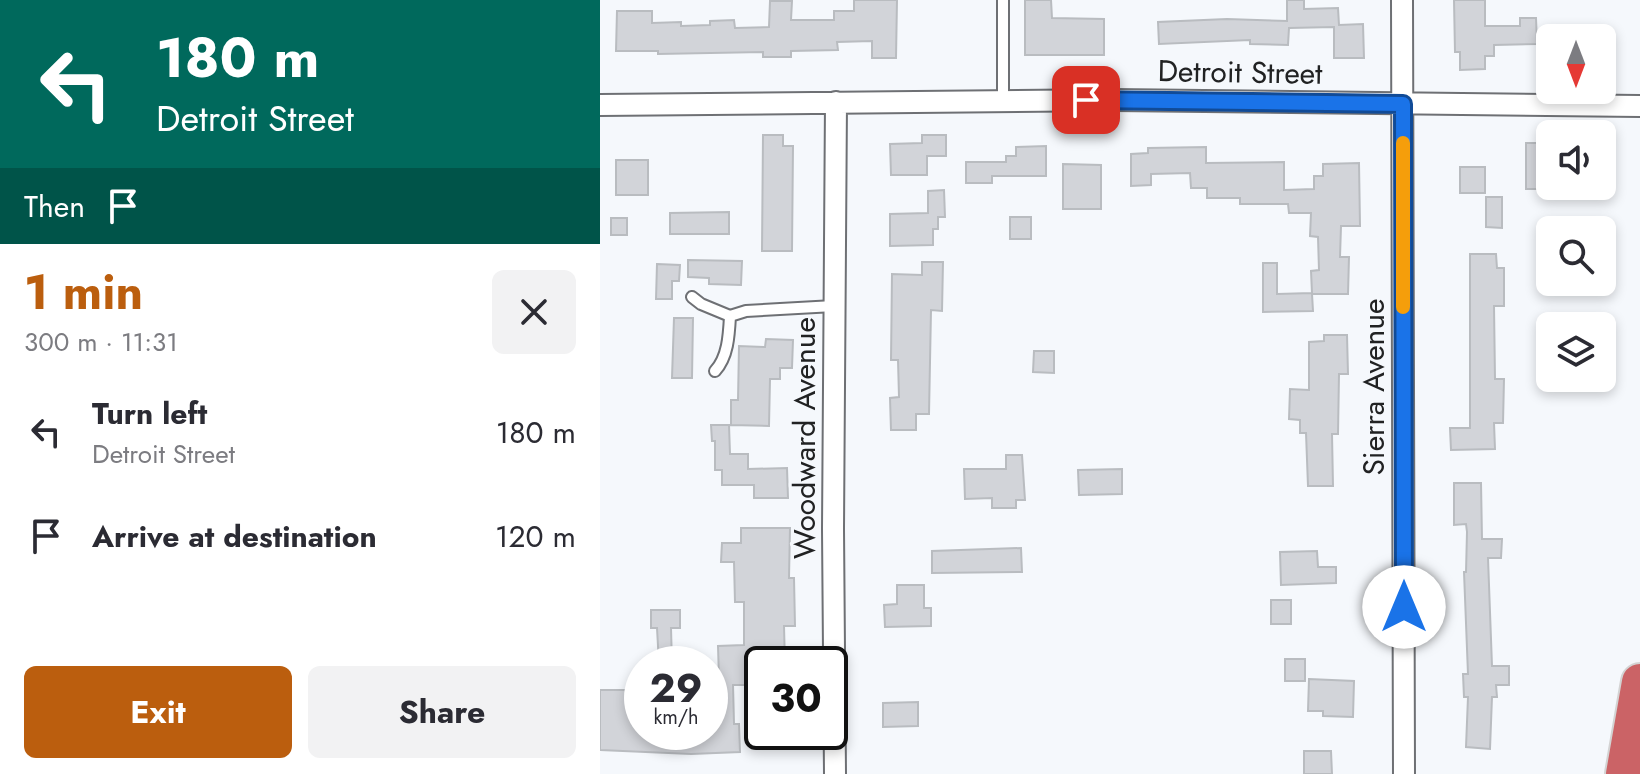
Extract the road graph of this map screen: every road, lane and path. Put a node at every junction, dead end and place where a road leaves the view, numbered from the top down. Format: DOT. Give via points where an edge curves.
graph roads {
  1 [pos="1003,0"];
  2 [pos="1402,0"];
  3 [pos="1003,101"];
  4 [pos="836,102"];
  5 [pos="1403,104"];
  6 [pos="600,105"];
  7 [pos="1639,106"];
  8 [pos="692,297"];
  9 [pos="834,306"];
  10 [pos="730,316"];
  11 [pos="715,371"];
  12 [pos="1640,682"];
  13 [pos="835,774"];
  14 [pos="1404,774"];
  15 [pos="1624,774"];
  1 -- 3 [label="lane"];
  2 -- 5 [label="street, Sierra Avenue"];
  3 -- 4 [label="street, Detroit Street"];
  3 -- 5 [label="street, Detroit Street"];
  4 -- 6 [label="street, Detroit Street"];
  4 -- 9 [label="street, Woodward Avenue"];
  5 -- 7 [label="street, Detroit Street"];
  5 -- 14 [label="street, Sierra Avenue"];
  8 -- 10 [label="lane"];
  9 -- 10 [label="lane"];
  9 -- 13 [label="street, Woodward Avenue"];
  10 -- 11 [label="lane" via="729,340"];
  12 -- 15 [label="highway"];
}
